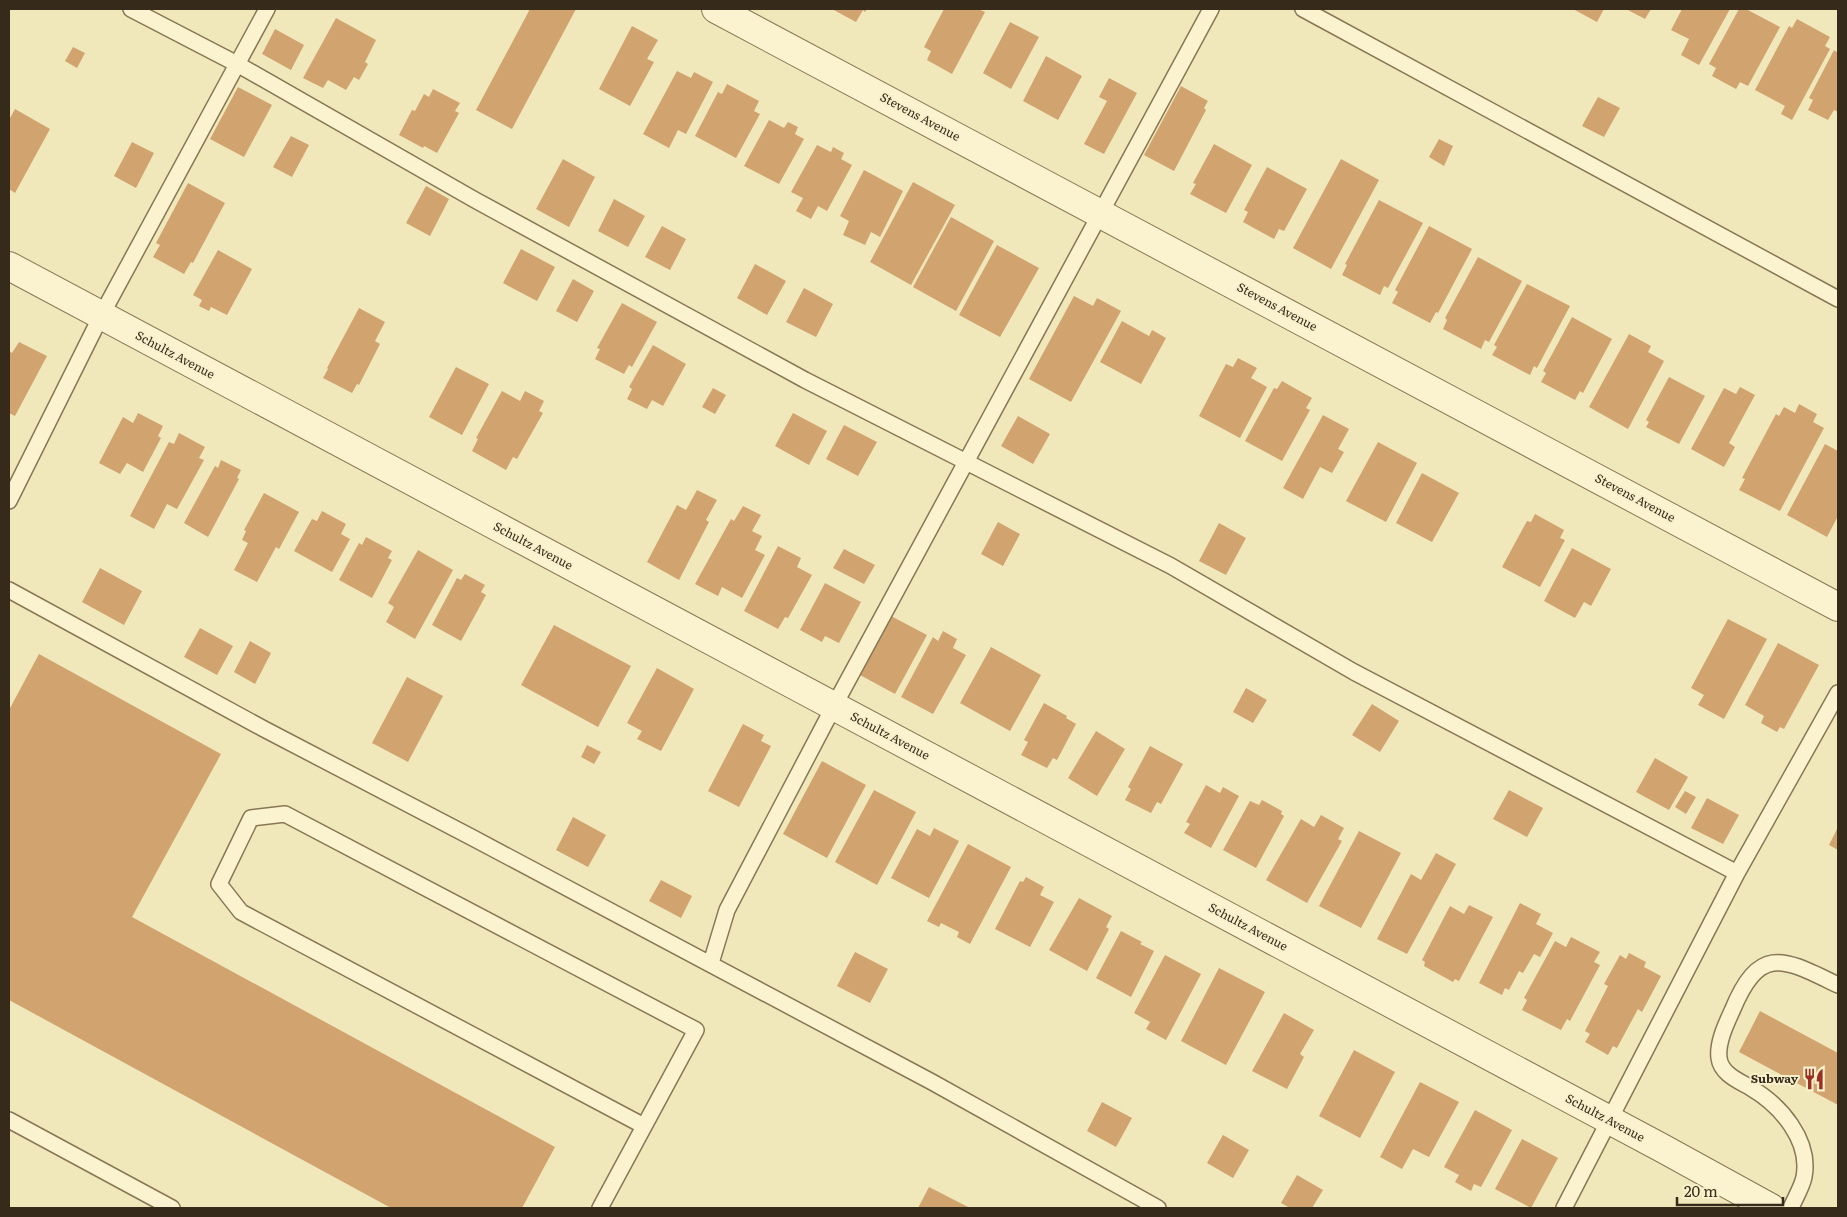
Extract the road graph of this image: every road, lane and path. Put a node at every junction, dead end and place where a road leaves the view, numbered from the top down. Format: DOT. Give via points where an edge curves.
graph roads {
  1 [pos="131,9"];
  2 [pos="267,9"];
  3 [pos="716,9"];
  4 [pos="1211,9"];
  5 [pos="1303,9"];
  6 [pos="237,64"];
  7 [pos="1100,213"];
  8 [pos="9,266"];
  9 [pos="1838,299"];
  10 [pos="101,316"];
  11 [pos="966,462"];
  12 [pos="9,501"];
  13 [pos="9,590"];
  14 [pos="1838,607"];
  15 [pos="1838,693"];
  16 [pos="834,706"];
  17 [pos="1737,873"];
  18 [pos="710,963"];
  19 [pos="1838,985"];
  20 [pos="9,1120"];
  21 [pos="1611,1121"];
  22 [pos="644,1126"];
  23 [pos="172,1208"];
  24 [pos="600,1208"];
  25 [pos="1158,1208"];
  26 [pos="1564,1208"];
  27 [pos="1771,1208"];
  28 [pos="1791,1208"];
  1 -- 6 [label="lane"];
  2 -- 6 [label="lane"];
  3 -- 7 [label="street, Stevens Avenue"];
  4 -- 7 [label="lane"];
  5 -- 9 [label="lane"];
  6 -- 10 [label="lane"];
  6 -- 11 [label="lane" via="510,219 805,380"];
  7 -- 11 [label="lane"];
  7 -- 14 [label="street, Stevens Avenue"];
  8 -- 10 [label="street, Schultz Avenue"];
  10 -- 12 [label="lane"];
  10 -- 16 [label="street, Schultz Avenue"];
  11 -- 16 [label="lane"];
  11 -- 17 [label="lane" via="1171,566 1354,672"];
  13 -- 18 [label="lane" via="264,729"];
  15 -- 17 [label="lane"];
  16 -- 18 [label="lane" via="727,910"];
  16 -- 21 [label="street, Schultz Avenue"];
  17 -- 21 [label="lane"];
  18 -- 25 [label="lane"];
  19 -- 28 [label="lane" via="1797,966 1782,962 1765,964 1737,997 1720,1044 1719,1058 1724,1070 1772,1102 1788,1120 1800,1142 1805,1155 1804,1177"];
  20 -- 23 [label="lane"];
  21 -- 26 [label="lane"];
  21 -- 27 [label="street, Schultz Avenue"];
  22 -- 22 [label="lane" via="241,912 219,884 251,818 285,814 696,1030"];
  22 -- 24 [label="lane"];
}
